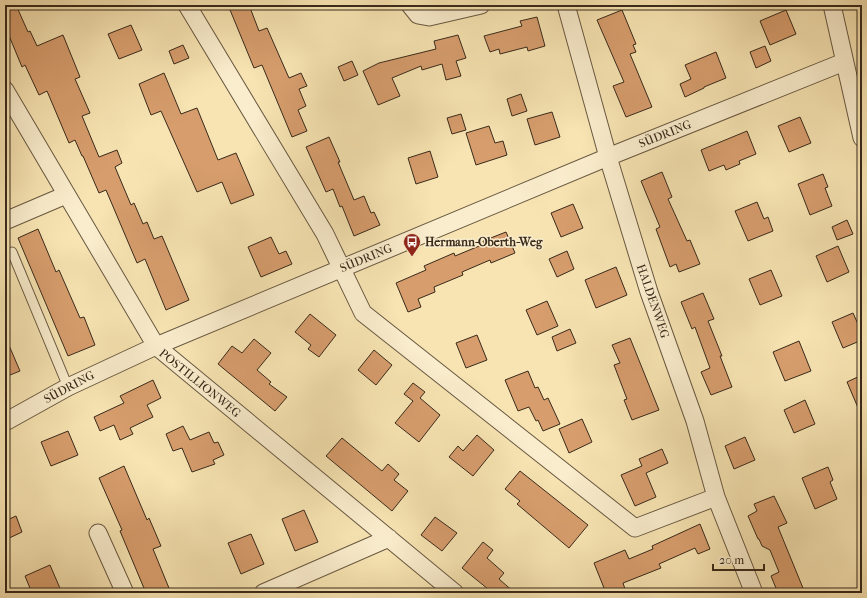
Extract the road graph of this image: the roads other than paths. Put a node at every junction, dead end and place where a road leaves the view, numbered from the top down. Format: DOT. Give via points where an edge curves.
graph roads {
  1 [pos="187,5"];
  2 [pos="410,5"];
  3 [pos="481,5"];
  4 [pos="566,5"];
  5 [pos="832,5"];
  6 [pos="844,62"];
  7 [pos="5,90"];
  8 [pos="862,138"];
  9 [pos="608,157"];
  10 [pos="66,194"];
  11 [pos="5,221"];
  12 [pos="12,252"];
  13 [pos="341,269"];
  14 [pos="156,346"];
  15 [pos="68,387"];
  16 [pos="5,422"];
  17 [pos="716,497"];
  18 [pos="98,533"];
  19 [pos="389,538"];
  20 [pos="125,593"];
  21 [pos="263,593"];
  22 [pos="455,593"];
  23 [pos="754,593"];
  1 -- 13 [label="street" via="325,234"];
  2 -- 3 [label="street" via="418,15 429,18"];
  4 -- 9 [label="street, HALDENWEG"];
  5 -- 6 [label="street"];
  6 -- 8 [label="street"];
  6 -- 9 [label="street, SÜDRING"];
  7 -- 10 [label="street, POSTILLIONWEG"];
  9 -- 13 [label="street, SÜDRING"];
  9 -- 17 [label="street, HALDENWEG" via="649,292 695,421"];
  10 -- 11 [label="street"];
  10 -- 14 [label="street, POSTILLIONWEG"];
  12 -- 15 [label="lane"];
  13 -- 14 [label="street, SÜDRING"];
  13 -- 17 [label="street" via="363,313 635,528"];
  14 -- 15 [label="street, SÜDRING"];
  14 -- 19 [label="street, POSTILLIONWEG"];
  15 -- 16 [label="street, SÜDRING"];
  17 -- 23 [label="street, HALDENWEG"];
  18 -- 20 [label="street"];
  19 -- 21 [label="street"];
  19 -- 22 [label="street, POSTILLIONWEG"];
}
